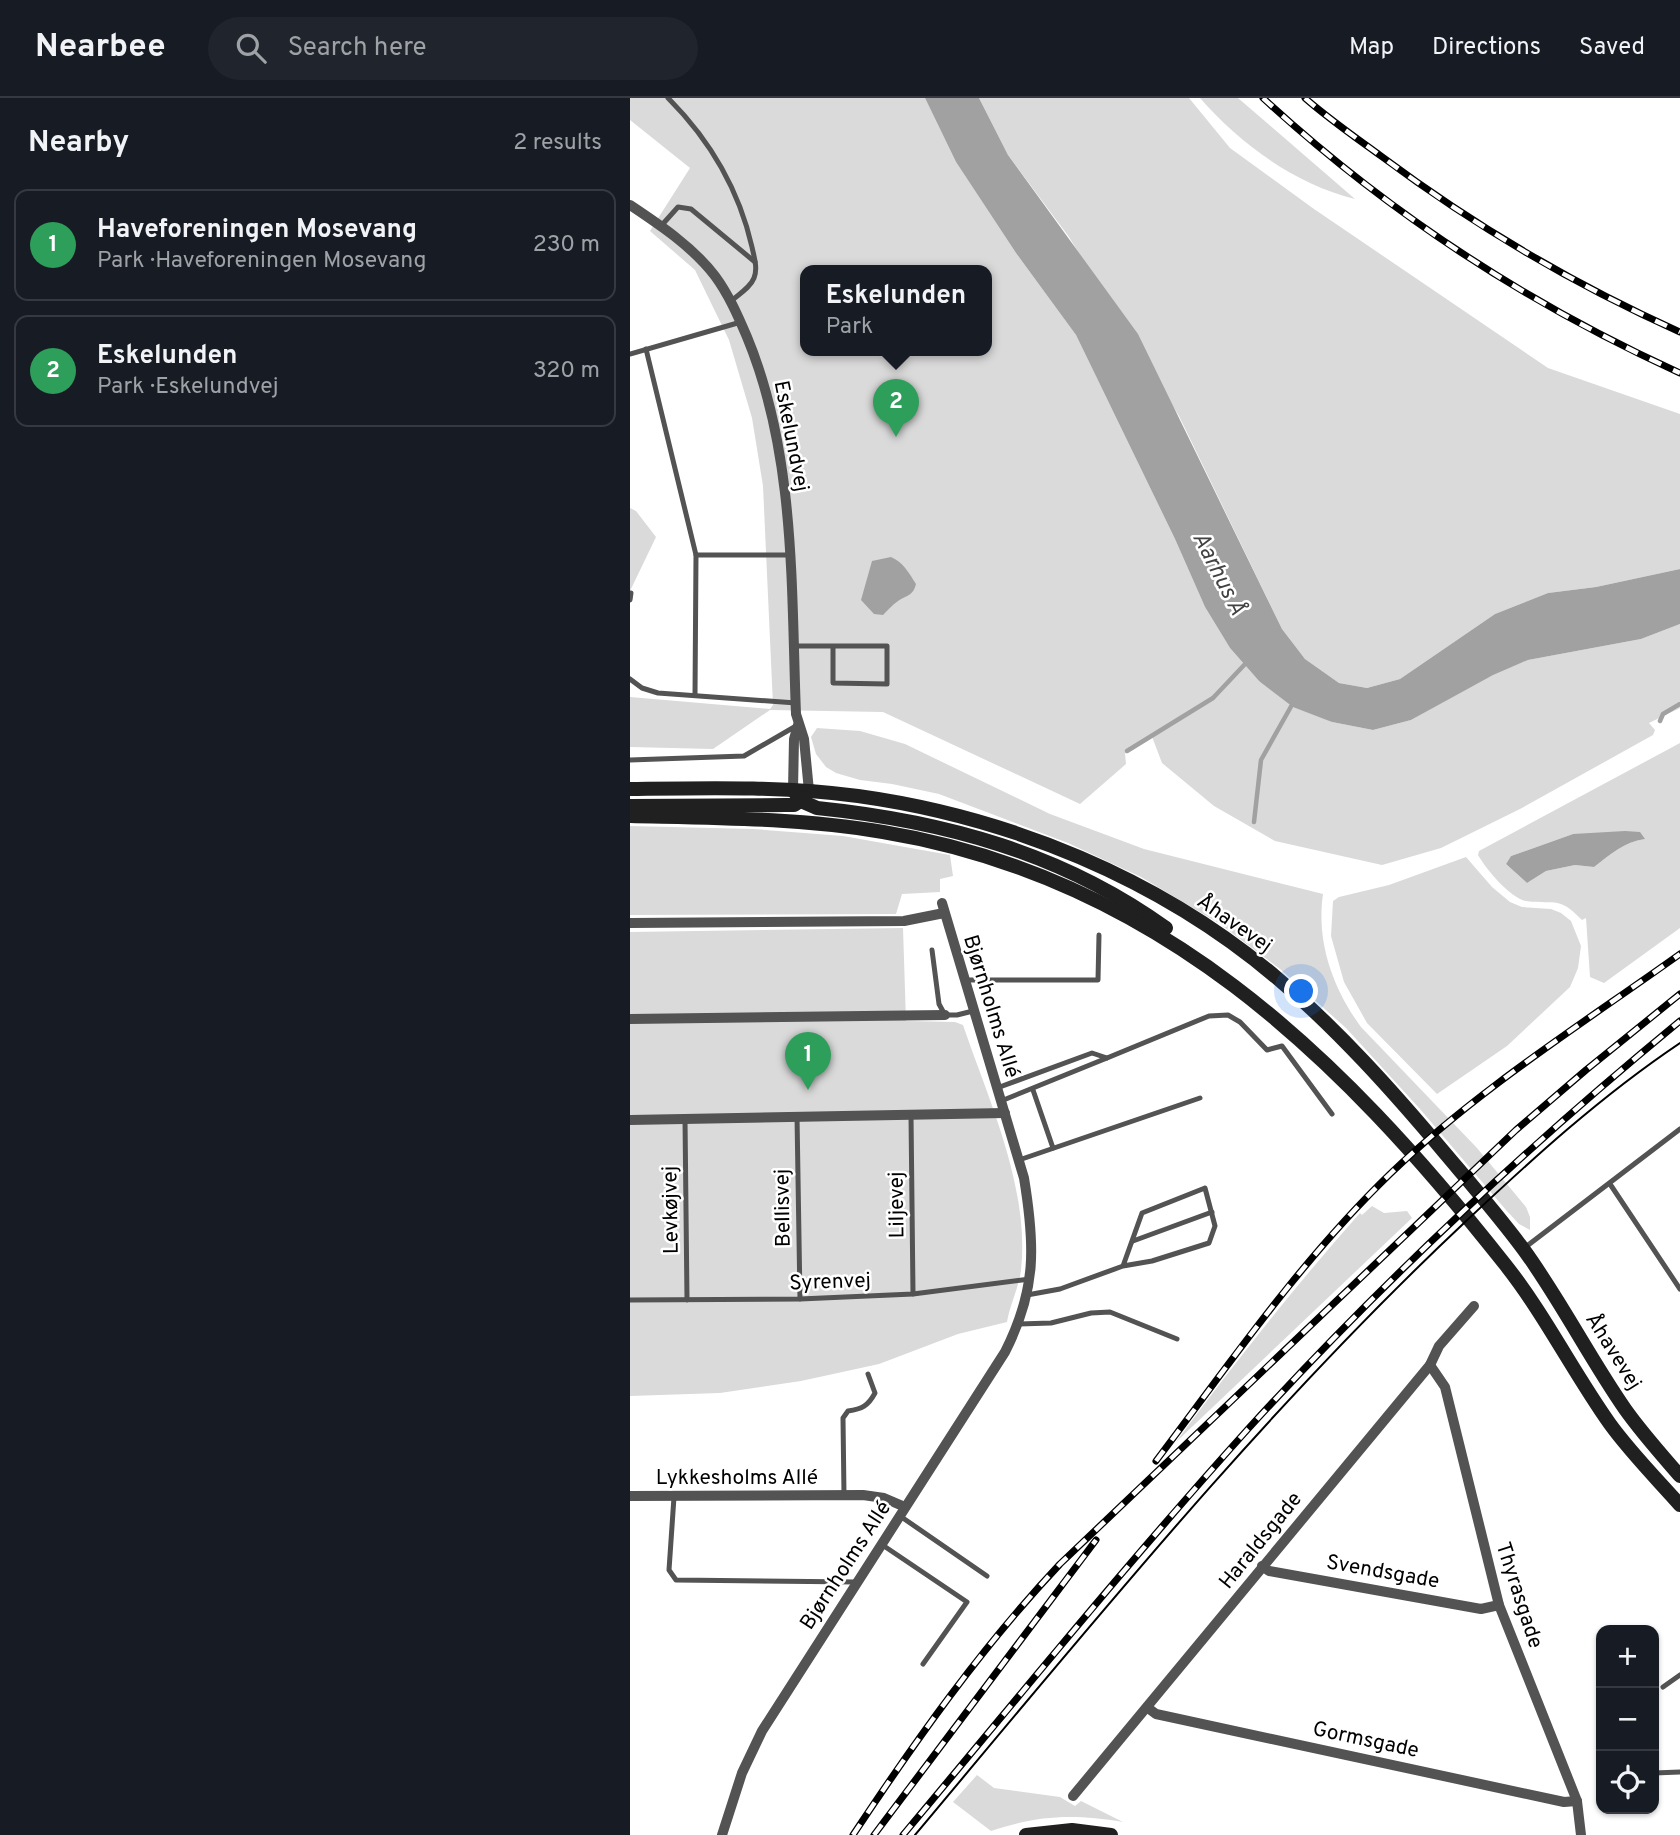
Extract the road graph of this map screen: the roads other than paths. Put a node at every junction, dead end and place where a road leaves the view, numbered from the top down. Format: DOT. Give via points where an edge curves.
graph roads {
  1 [pos="668,98"];
  2 [pos="630,205"];
  3 [pos="661,226"];
  4 [pos="755,262"];
  5 [pos="731,301"];
  6 [pos="740,322"];
  7 [pos="646,349"];
  8 [pos="630,354"];
  9 [pos="696,555"];
  10 [pos="789,555"];
  11 [pos="793,646"];
  12 [pos="833,647"];
  13 [pos="630,679"];
  14 [pos="695,695"];
  15 [pos="796,703"];
  16 [pos="798,725"];
  17 [pos="630,760"];
  18 [pos="630,789"];
  19 [pos="801,794"];
  20 [pos="630,806"];
  21 [pos="630,816"];
  22 [pos="630,923"];
  23 [pos="1099,935"];
  24 [pos="932,950"];
  25 [pos="964,980"];
  26 [pos="1254,999"];
  27 [pos="973,1011"];
  28 [pos="944,1015"];
  29 [pos="630,1019"];
  30 [pos="1107,1058"];
  31 [pos="997,1088"];
  32 [pos="1033,1090"];
  33 [pos="1200,1098"];
  34 [pos="1003,1107"];
  35 [pos="1332,1114"];
  36 [pos="911,1115"];
  37 [pos="797,1116"];
  38 [pos="685,1119"];
  39 [pos="630,1120"];
  40 [pos="1680,1129"];
  41 [pos="1053,1148"];
  42 [pos="1018,1160"];
  43 [pos="1610,1184"];
  44 [pos="1212,1212"];
  45 [pos="1133,1241"];
  46 [pos="1523,1249"];
  47 [pos="1123,1266"];
  48 [pos="1030,1279"];
  49 [pos="1680,1289"];
  50 [pos="913,1294"];
  51 [pos="1027,1295"];
  52 [pos="800,1298"];
  53 [pos="630,1300"];
  54 [pos="687,1300"];
  55 [pos="1474,1306"];
  56 [pos="1019,1324"];
  57 [pos="1177,1339"];
  58 [pos="1430,1365"];
  59 [pos="868,1374"];
  60 [pos="1680,1476"];
  61 [pos="844,1495"];
  62 [pos="630,1496"];
  63 [pos="674,1497"];
  64 [pos="1680,1505"];
  65 [pos="902,1511"];
  66 [pos="881,1544"];
  67 [pos="1262,1566"];
  68 [pos="987,1576"];
  69 [pos="857,1582"];
  70 [pos="1499,1605"];
  71 [pos="923,1664"];
  72 [pos="1680,1675"];
  73 [pos="1663,1687"];
  74 [pos="1148,1708"];
  75 [pos="1680,1772"];
  76 [pos="1659,1773"];
  77 [pos="1073,1796"];
  78 [pos="1577,1801"];
  79 [pos="722,1835"];
  80 [pos="1026,1835"];
  81 [pos="1111,1835"];
  82 [pos="1581,1835"];
  1 -- 4 [label="lane" via="701,136 736,195"];
  2 -- 3 [label="street, Eskelundvej"];
  3 -- 4 [label="lane" via="678,207 691,209"];
  3 -- 5 [label="street, Eskelundvej" via="714,275"];
  4 -- 5 [label="lane" via="753,282"];
  5 -- 6 [label="street, Eskelundvej"];
  6 -- 7 [label="lane"];
  6 -- 10 [label="street, Eskelundvej" via="774,419"];
  7 -- 8 [label="lane"];
  7 -- 9 [label="lane"];
  9 -- 10 [label="lane"];
  9 -- 14 [label="lane"];
  10 -- 11 [label="street, Eskelundvej"];
  11 -- 12 [label="lane"];
  11 -- 15 [label="street, Eskelundvej"];
  12 -- 12 [label="lane" via="887,646 887,684 833,683"];
  13 -- 14 [label="lane" via="658,693"];
  14 -- 15 [label="lane"];
  15 -- 16 [label="street, Eskelundvej"];
  16 -- 17 [label="lane" via="744,756"];
  16 -- 19 [label="street, Eskelundvej" via="804,739"];
  18 -- 19 [label="main road, Åhavevej"];
  19 -- 20 [label="main road" via="786,805"];
  19 -- 26 [label="main road" via="817,808 928,825 1049,861 1149,916"];
  19 -- 46 [label="main road, Åhavevej" via="856,796 932,809 1013,832 1091,862 1195,919 1274,975 1347,1043"];
  21 -- 26 [label="main road, Åhavevej" via="851,827 967,850 1110,906"];
  22 -- 25 [label="street, Bjørnholms Allé" via="904,921 943,908"];
  23 -- 25 [label="lane" via="1098,980"];
  24 -- 28 [label="lane"];
  25 -- 27 [label="street, Bjørnholms Allé"];
  26 -- 64 [label="main road, Åhavevej" via="1327,1063 1441,1187 1530,1298 1612,1426"];
  27 -- 28 [label="lane"];
  27 -- 31 [label="street, Bjørnholms Allé"];
  28 -- 29 [label="street"];
  30 -- 31 [label="lane" via="1092,1054"];
  30 -- 32 [label="lane"];
  30 -- 35 [label="lane" via="1209,1016 1228,1015 1267,1050 1282,1046"];
  31 -- 34 [label="street, Bjørnholms Allé"];
  32 -- 34 [label="lane"];
  32 -- 41 [label="lane, Bjørnholms Allé"];
  33 -- 41 [label="lane"];
  34 -- 36 [label="street"];
  34 -- 42 [label="street, Bjørnholms Allé"];
  36 -- 37 [label="street"];
  36 -- 50 [label="lane, Liljevej"];
  37 -- 38 [label="street"];
  37 -- 52 [label="lane, Bellisvej"];
  38 -- 39 [label="street"];
  38 -- 54 [label="lane, Levkøjvej"];
  40 -- 43 [label="lane"];
  41 -- 42 [label="lane"];
  42 -- 48 [label="street, Bjørnholms Allé" via="1030,1216"];
  43 -- 46 [label="lane"];
  43 -- 49 [label="lane"];
  44 -- 45 [label="lane"];
  44 -- 45 [label="lane" via="1205,1188 1142,1213"];
  44 -- 47 [label="lane" via="1216,1226 1209,1243"];
  45 -- 47 [label="lane"];
  46 -- 60 [label="main road, Åhavevej" via="1626,1410"];
  47 -- 51 [label="lane" via="1060,1289"];
  48 -- 50 [label="lane, Syrenvej"];
  48 -- 51 [label="street, Bjørnholms Allé"];
  50 -- 52 [label="lane, Syrenvej"];
  51 -- 56 [label="street, Bjørnholms Allé"];
  52 -- 54 [label="lane, Syrenvej"];
  53 -- 54 [label="lane, Syrenvej"];
  55 -- 58 [label="street, Haraldsgade" via="1439,1346"];
  56 -- 57 [label="lane" via="1110,1312"];
  56 -- 65 [label="street, Bjørnholms Allé"];
  58 -- 67 [label="street, Haraldsgade"];
  58 -- 70 [label="street, Thyrasgade" via="1445,1387"];
  59 -- 61 [label="lane, Lykkesholms Allé" via="875,1393 872,1399 862,1408 848,1410 843,1418"];
  61 -- 63 [label="street, Lykkesholms Allé"];
  61 -- 65 [label="street, Lykkesholms Allé" via="884,1498"];
  62 -- 63 [label="street, Lykkesholms Allé"];
  63 -- 69 [label="lane" via="669,1570 676,1580"];
  65 -- 66 [label="street, Bjørnholms Allé"];
  65 -- 68 [label="lane"];
  66 -- 69 [label="street, Bjørnholms Allé"];
  66 -- 71 [label="lane" via="967,1602"];
  67 -- 70 [label="street, Svendsgade" via="1269,1571 1481,1609"];
  67 -- 74 [label="street, Haraldsgade"];
  69 -- 79 [label="street, Bjørnholms Allé" via="762,1731 742,1773"];
  70 -- 78 [label="street, Thyrasgade"];
  72 -- 73 [label="lane"];
  74 -- 77 [label="street, Haraldsgade"];
  74 -- 78 [label="street, Gormsgade" via="1169,1717 1564,1802"];
  75 -- 76 [label="lane"];
  78 -- 82 [label="street, Thyrasgade"];
  80 -- 81 [label="main road" via="1072,1830"];
}
